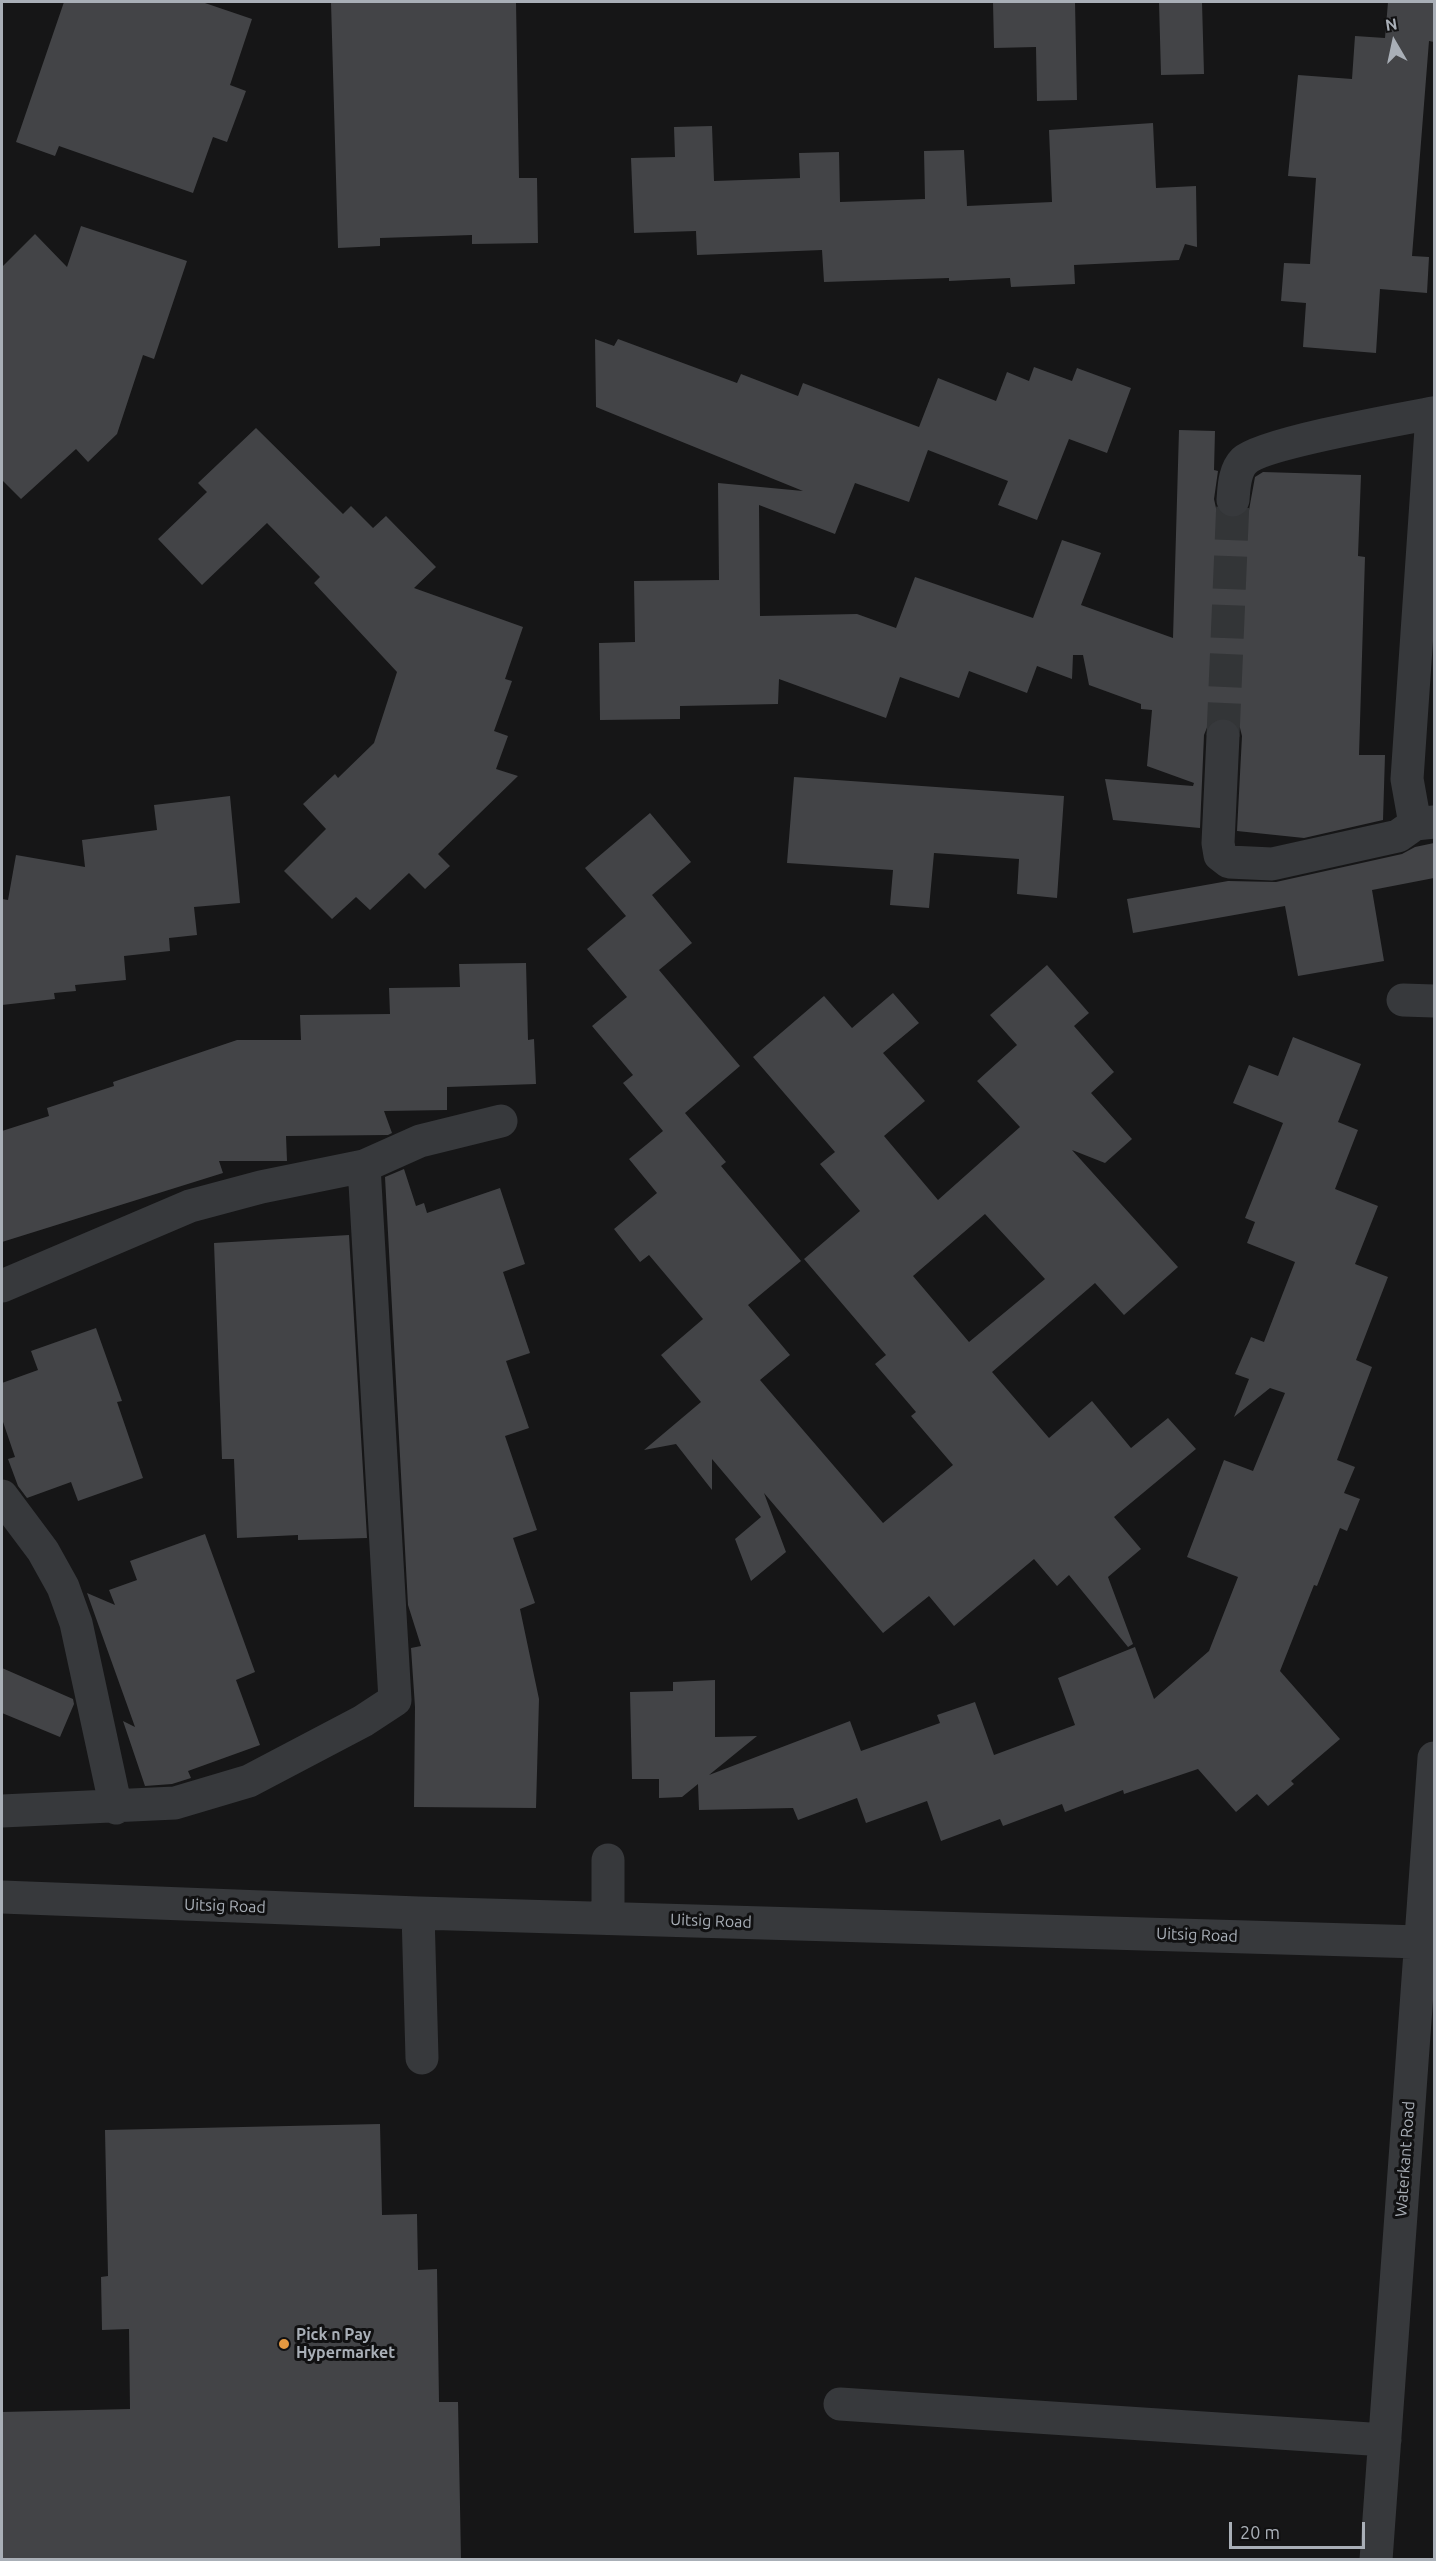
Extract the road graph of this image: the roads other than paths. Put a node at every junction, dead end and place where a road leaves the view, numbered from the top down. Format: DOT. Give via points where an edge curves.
graph roads {
  1 [pos="1434,413"];
  2 [pos="1233,500"];
  3 [pos="1223,736"];
  4 [pos="1425,823"];
  5 [pos="501,1121"];
  6 [pos="364,1166"];
  7 [pos="2,1286"];
  8 [pos="2,1496"];
  9 [pos="1434,1758"];
  10 [pos="116,1808"];
  11 [pos="2,1811"];
  12 [pos="608,1860"];
  13 [pos="2,1897"];
  14 [pos="418,1913"];
  15 [pos="608,1918"];
  16 [pos="1420,1942"];
  17 [pos="422,2058"];
  18 [pos="840,2404"];
  19 [pos="1385,2440"];
  20 [pos="1376,2559"];
  1 -- 2 [label="street" via="1273,448 1244,460 1235,478"];
  1 -- 4 [label="street" via="1407,747 1407,779"];
  3 -- 4 [label="street" via="1218,843 1220,855 1229,862 1272,864 1398,836"];
  5 -- 6 [label="street" via="420,1141"];
  6 -- 7 [label="street" via="190,1206"];
  6 -- 10 [label="street" via="395,1700 249,1781 175,1803"];
  8 -- 10 [label="street" via="43,1551 63,1587 76,1623"];
  9 -- 16 [label="street, Waterkant Road"];
  10 -- 11 [label="street"];
  12 -- 15 [label="street"];
  13 -- 14 [label="street, Uitsig Road"];
  14 -- 15 [label="street, Uitsig Road"];
  14 -- 17 [label="street"];
  15 -- 16 [label="street, Uitsig Road"];
  16 -- 19 [label="street, Waterkant Road"];
  18 -- 19 [label="street"];
  19 -- 20 [label="street, Waterkant Road"];
}
